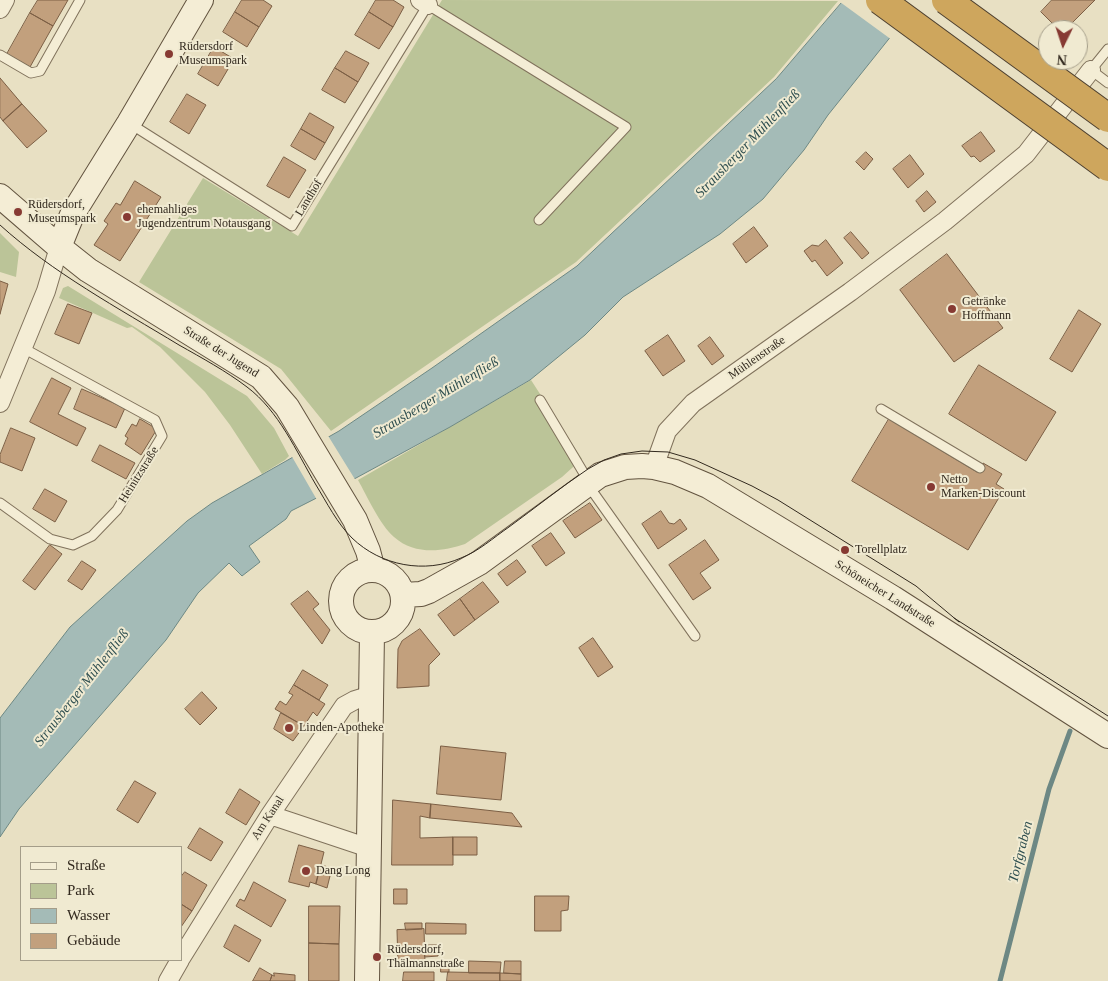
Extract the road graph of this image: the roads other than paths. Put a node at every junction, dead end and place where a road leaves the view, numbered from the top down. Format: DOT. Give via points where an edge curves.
graph roads {
  1 [pos="6,0"];
  2 [pos="80,0"];
  3 [pos="201,0"];
  4 [pos="880,0"];
  5 [pos="946,0"];
  6 [pos="427,2"];
  7 [pos="0,9"];
  8 [pos="1108,49"];
  9 [pos="0,55"];
  10 [pos="1092,70"];
  11 [pos="1108,82"];
  12 [pos="1108,118"];
  13 [pos="129,123"];
  14 [pos="1108,167"];
  15 [pos="0,196"];
  16 [pos="539,220"];
  17 [pos="59,248"];
  18 [pos="23,348"];
  19 [pos="540,400"];
  20 [pos="0,403"];
  21 [pos="881,408"];
  22 [pos="654,467"];
  23 [pos="980,468"];
  24 [pos="588,483"];
  25 [pos="0,503"];
  26 [pos="373,570"];
  27 [pos="403,596"];
  28 [pos="372,632"];
  29 [pos="695,636"];
  30 [pos="371,695"];
  31 [pos="1108,736"];
  32 [pos="270,815"];
  33 [pos="369,848"];
  34 [pos="182,957"];
  35 [pos="180,961"];
  36 [pos="168,981"];
  37 [pos="368,981"];
  1 -- 7 [label="street"];
  2 -- 9 [label="lane" via="40,71 31,73"];
  3 -- 13 [label="main road"];
  4 -- 14 [label="highway, bridge"];
  5 -- 12 [label="highway, bridge"];
  6 -- 13 [label="lane, Landhof" via="292,226"];
  6 -- 16 [label="lane" via="626,127"];
  8 -- 10 [label="lane"];
  10 -- 11 [label="lane"];
  10 -- 22 [label="street, Mühlenstraße" via="1026,154 945,221 693,403 667,431"];
  13 -- 17 [label="main road" via="72,215"];
  15 -- 17 [label="main road, Straße der Jugend"];
  17 -- 18 [label="street"];
  17 -- 26 [label="main road, Straße der Jugend" via="105,281 261,377 294,418 355,520"];
  18 -- 20 [label="street"];
  18 -- 25 [label="lane, Heinitzstraße" via="155,420 162,436 117,510 92,536 73,546 50,539"];
  19 -- 24 [label="lane"];
  21 -- 23 [label="lane"];
  22 -- 24 [label="main road" via="625,467"];
  22 -- 31 [label="main road, Schöneicher Landstraße" via="708,486 893,598"];
  24 -- 27 [label="main road" via="479,563 429,591"];
  24 -- 29 [label="lane"];
  26 -- 27 [label="main road" via="393,577"];
  26 -- 28 [label="main road" via="354,575 347,582 341,600 347,619 363,631"];
  27 -- 28 [label="main road" via="401,613 396,621 390,627"];
  28 -- 30 [label="main road"];
  30 -- 32 [label="street, Am Kanal" via="344,706"];
  30 -- 33 [label="main road"];
  32 -- 33 [label="street"];
  32 -- 34 [label="street, Am Kanal"];
  33 -- 37 [label="main road"];
  35 -- 36 [label="street, Am Kanal"];
}
